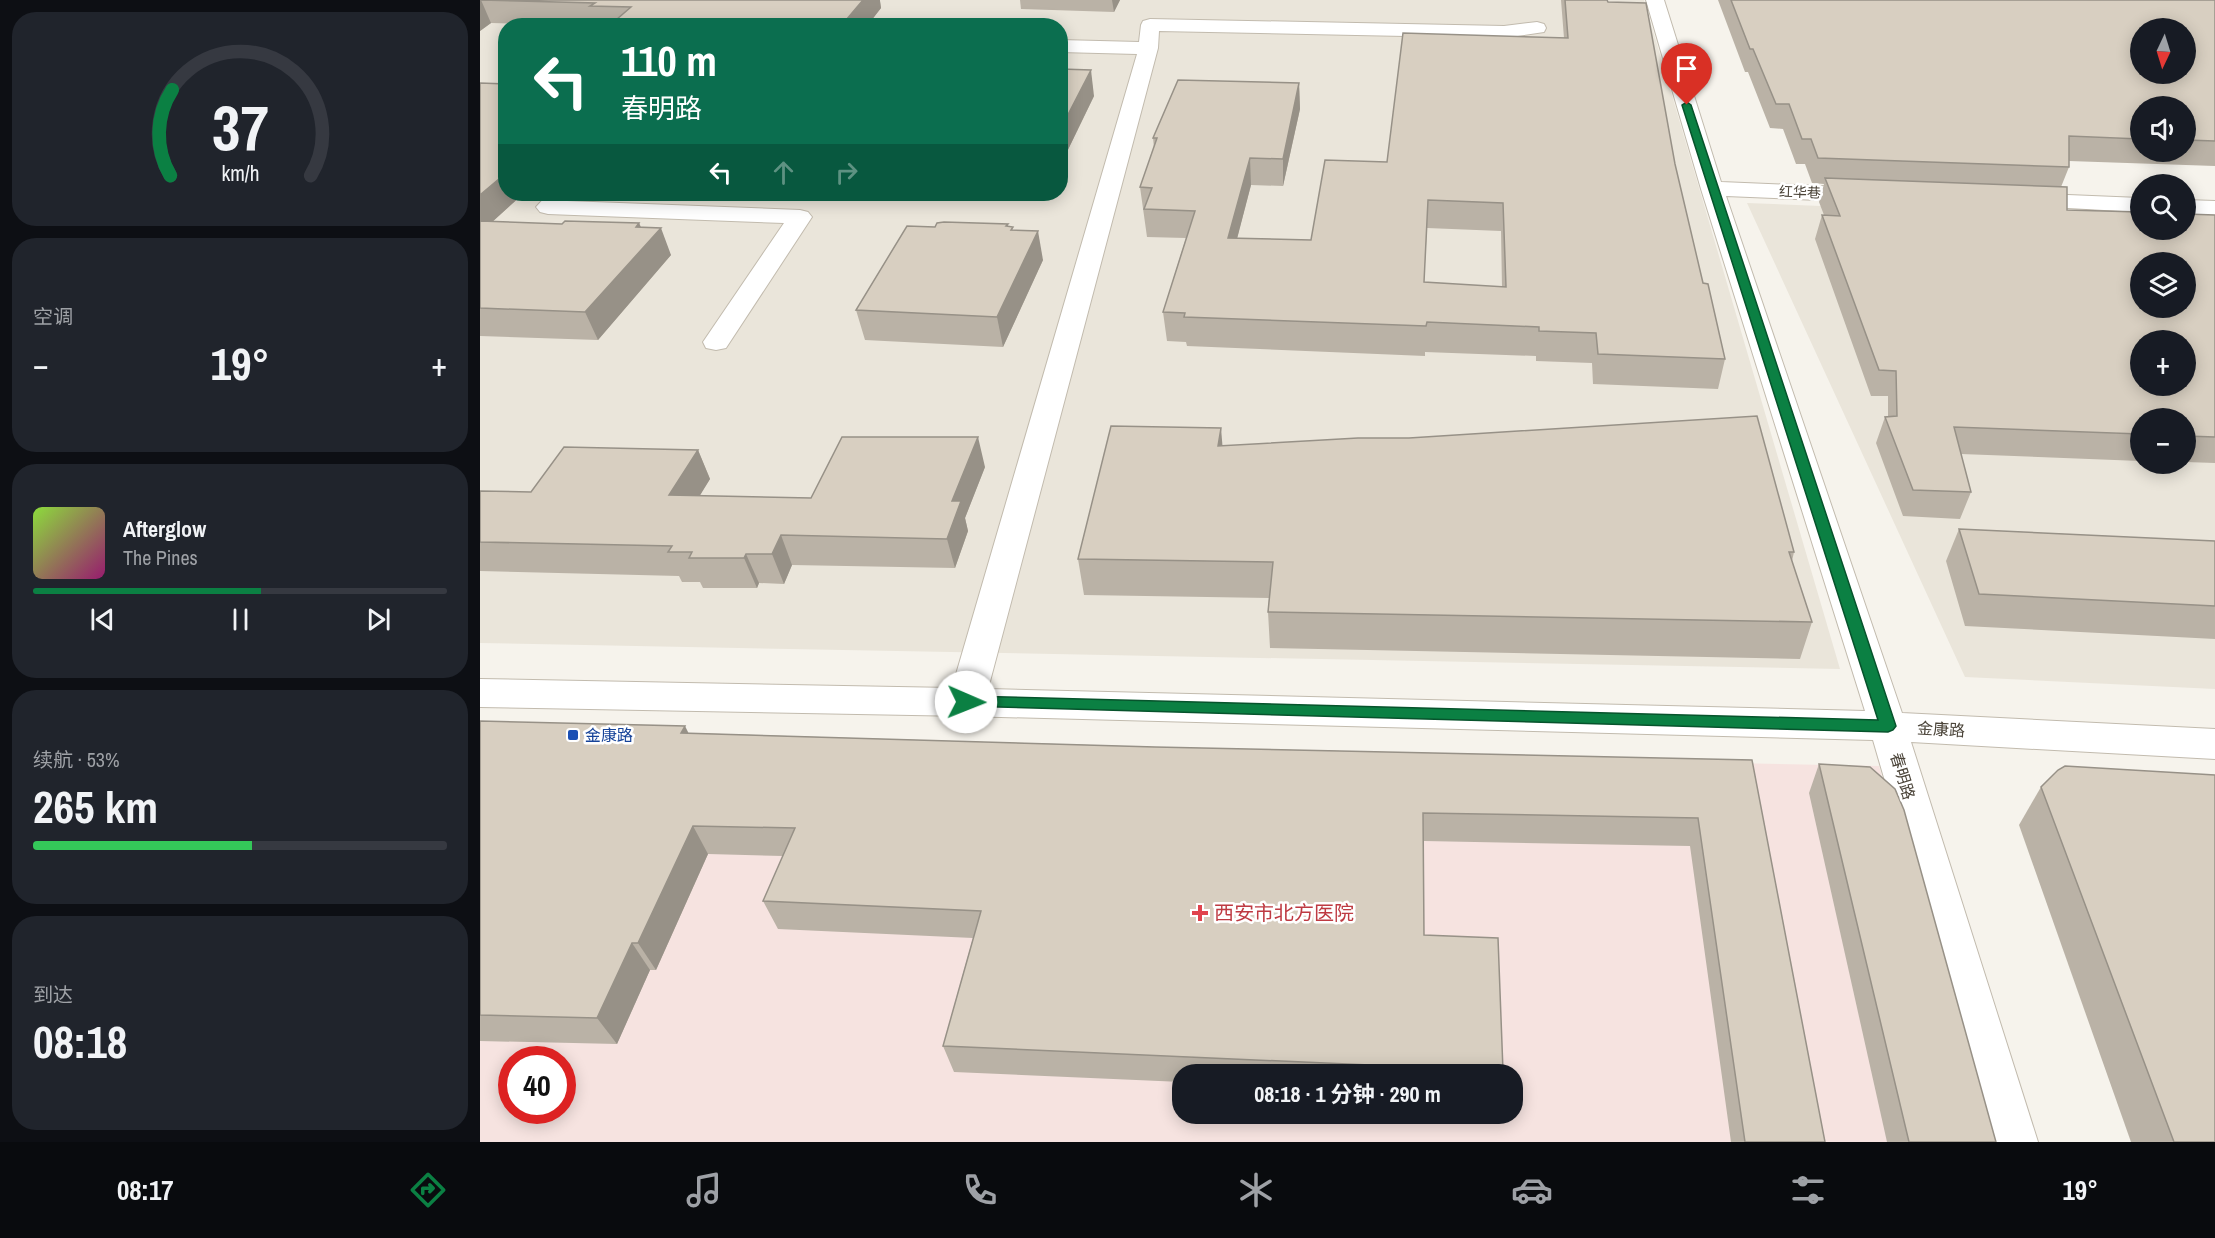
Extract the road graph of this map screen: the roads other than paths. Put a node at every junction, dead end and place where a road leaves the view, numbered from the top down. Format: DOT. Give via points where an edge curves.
graph roads {
  1 [pos="1655,0"];
  2 [pos="1537,28"];
  3 [pos="1068,46"];
  4 [pos="1148,48"];
  5 [pos="1712,189"];
  6 [pos="1890,195"];
  7 [pos="1998,200"];
  8 [pos="554,201"];
  9 [pos="2130,205"];
  10 [pos="2196,207"];
  11 [pos="2215,208"];
  12 [pos="716,342"];
  13 [pos="480,693"];
  14 [pos="966,702"];
  15 [pos="1888,726"];
  16 [pos="2215,744"];
  17 [pos="2014,1142"];
  1 -- 5 [label="street, 春明路"];
  2 -- 4 [label="street" via="1504,32 1150,25"];
  3 -- 4 [label="street"];
  4 -- 14 [label="street"];
  5 -- 6 [label="street, 红华巷"];
  5 -- 15 [label="street, 春明路"];
  7 -- 9 [label="street"];
  8 -- 12 [label="street" via="548,207 800,218"];
  10 -- 11 [label="street"];
  13 -- 14 [label="street, 金康路"];
  14 -- 15 [label="street, 金康路"];
  15 -- 16 [label="street, 金康路"];
  15 -- 17 [label="street, 春明路"];
}
